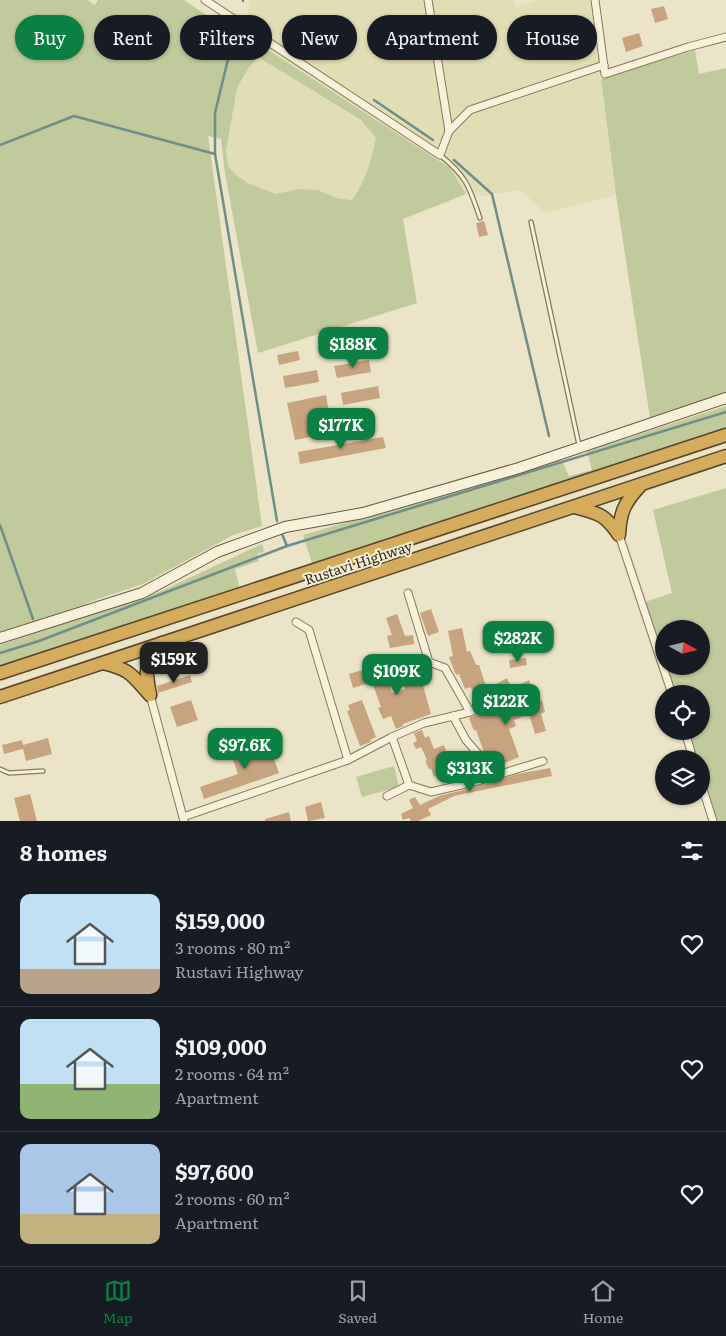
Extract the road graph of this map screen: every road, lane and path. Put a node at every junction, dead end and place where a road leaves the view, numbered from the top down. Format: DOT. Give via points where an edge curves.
graph roads {
  1 [pos="205,0"];
  2 [pos="428,0"];
  3 [pos="595,0"];
  4 [pos="726,37"];
  5 [pos="604,65"];
  6 [pos="449,131"];
  7 [pos="440,155"];
  8 [pos="480,218"];
  9 [pos="531,222"];
  10 [pos="726,398"];
  11 [pos="726,435"];
  12 [pos="579,448"];
  13 [pos="726,456"];
  14 [pos="641,484"];
  15 [pos="575,507"];
  16 [pos="619,535"];
  17 [pos="408,593"];
  18 [pos="296,622"];
  19 [pos="0,638"];
  20 [pos="163,642"];
  21 [pos="103,663"];
  22 [pos="0,674"];
  23 [pos="669,685"];
  24 [pos="150,695"];
  25 [pos="0,697"];
  26 [pos="492,702"];
  27 [pos="470,712"];
  28 [pos="453,716"];
  29 [pos="392,737"];
  30 [pos="348,760"];
  31 [pos="543,761"];
  32 [pos="0,769"];
  33 [pos="43,771"];
  34 [pos="486,777"];
  35 [pos="409,785"];
  36 [pos="387,796"];
  37 [pos="708,805"];
  38 [pos="183,819"];
  39 [pos="713,821"];
  1 -- 7 [label="street"];
  2 -- 6 [label="street"];
  3 -- 5 [label="street"];
  4 -- 5 [label="street" via="605,74"];
  5 -- 6 [label="street" via="470,110"];
  6 -- 7 [label="street"];
  7 -- 8 [label="lane" via="458,170 469,186"];
  9 -- 12 [label="lane"];
  10 -- 12 [label="street"];
  11 -- 22 [label="highway, Rustavi Highway"];
  12 -- 19 [label="street" via="363,512 285,527 217,552 142,593"];
  13 -- 14 [label="highway, Rustavi Highway"];
  14 -- 15 [label="highway, Rustavi Highway"];
  14 -- 16 [label="highway" via="620,517"];
  15 -- 16 [label="highway" via="610,521"];
  15 -- 20 [label="highway, Rustavi Highway"];
  16 -- 23 [label="street"];
  17 -- 27 [label="street" via="429,662 445,668"];
  18 -- 30 [label="street" via="309,630"];
  20 -- 21 [label="highway, Rustavi Highway"];
  20 -- 24 [label="highway" via="151,656 146,669"];
  21 -- 24 [label="highway" via="130,672"];
  21 -- 25 [label="highway, Rustavi Highway"];
  24 -- 38 [label="street"];
  26 -- 27 [label="street"];
  27 -- 28 [label="street"];
  28 -- 29 [label="street" via="424,723"];
  28 -- 34 [label="street" via="466,740 480,756"];
  29 -- 30 [label="street"];
  29 -- 35 [label="street"];
  30 -- 38 [label="street"];
  31 -- 34 [label="street"];
  32 -- 33 [label="lane" via="9,773"];
  34 -- 35 [label="street" via="431,792"];
  35 -- 36 [label="street"];
  37 -- 39 [label="street"];
}
